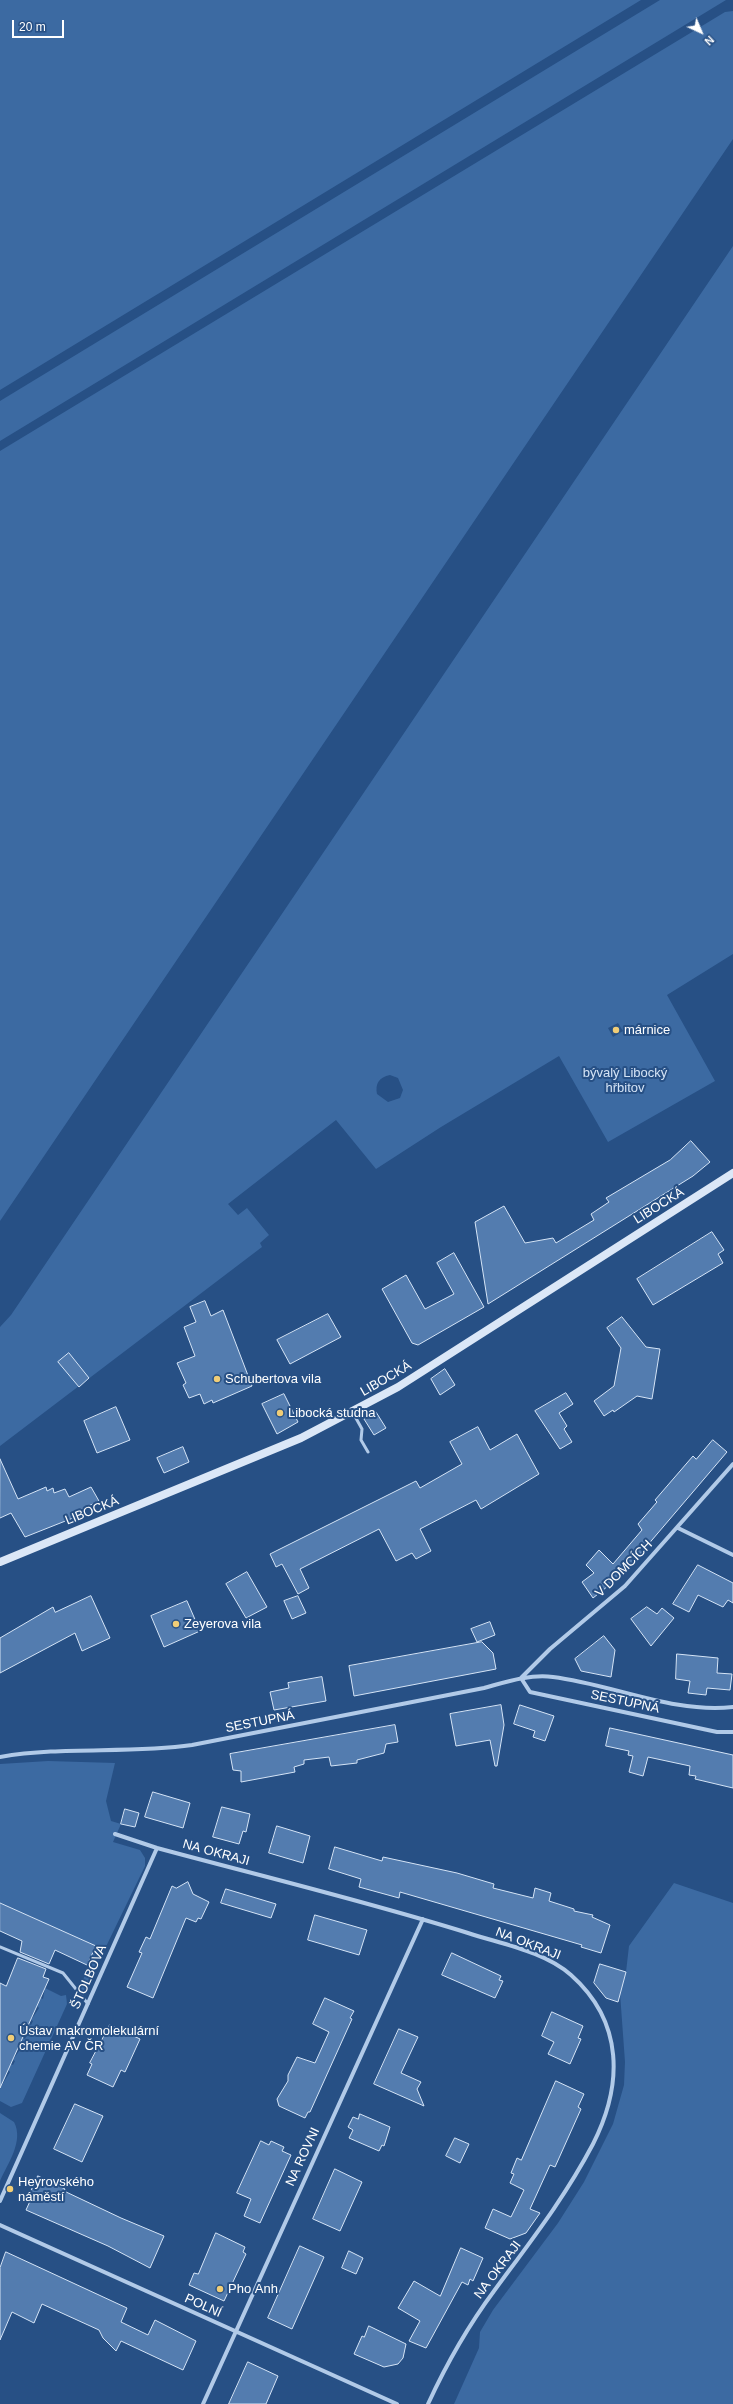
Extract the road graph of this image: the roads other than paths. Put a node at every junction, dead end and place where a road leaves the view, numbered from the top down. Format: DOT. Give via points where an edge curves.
graph roads {
  1 [pos="733,1173"];
  2 [pos="352,1411"];
  3 [pos="368,1452"];
  4 [pos="733,1464"];
  5 [pos="678,1528"];
  6 [pos="733,1555"];
  7 [pos="0,1562"];
  8 [pos="521,1678"];
  9 [pos="733,1708"];
  10 [pos="733,1732"];
  11 [pos="0,1757"];
  12 [pos="116,1834"];
  13 [pos="157,1848"];
  14 [pos="423,1919"];
  15 [pos="0,1947"];
  16 [pos="88,2004"];
  17 [pos="0,2201"];
  18 [pos="0,2225"];
  19 [pos="235,2331"];
  20 [pos="203,2404"];
  21 [pos="397,2404"];
  22 [pos="428,2404"];
  1 -- 2 [label="street, LIBOCKÁ" via="398,1387"];
  2 -- 3 [label="lane" via="362,1429 361,1440"];
  2 -- 7 [label="street, LIBOCKÁ" via="301,1438"];
  4 -- 5 [label="street, V DOMCÍCH"];
  5 -- 6 [label="street"];
  5 -- 8 [label="street, V DOMCÍCH" via="625,1586 550,1649"];
  8 -- 9 [label="street, SESTUPNÁ" via="552,1677 671,1703 720,1709"];
  8 -- 10 [label="street, SESTUPNÁ" via="530,1692 717,1732"];
  8 -- 11 [label="street, SESTUPNÁ" via="168,1749 64,1750"];
  12 -- 13 [label="street, NA OKRAJI"];
  13 -- 14 [label="street, NA OKRAJI"];
  13 -- 16 [label="street, ŠTOLBOVA"];
  14 -- 19 [label="street, NA ROVNI"];
  14 -- 22 [label="street, NA OKRAJI" via="554,1962 569,1973 594,2000 602,2015 609,2032 615,2068 610,2101 593,2144 546,2223 476,2316"];
  15 -- 16 [label="lane" via="62,1973"];
  16 -- 17 [label="street, ŠTOLBOVA"];
  18 -- 19 [label="street, POLNÍ"];
  19 -- 20 [label="street, NA ROVNI"];
  19 -- 21 [label="street, POLNÍ"];
}
